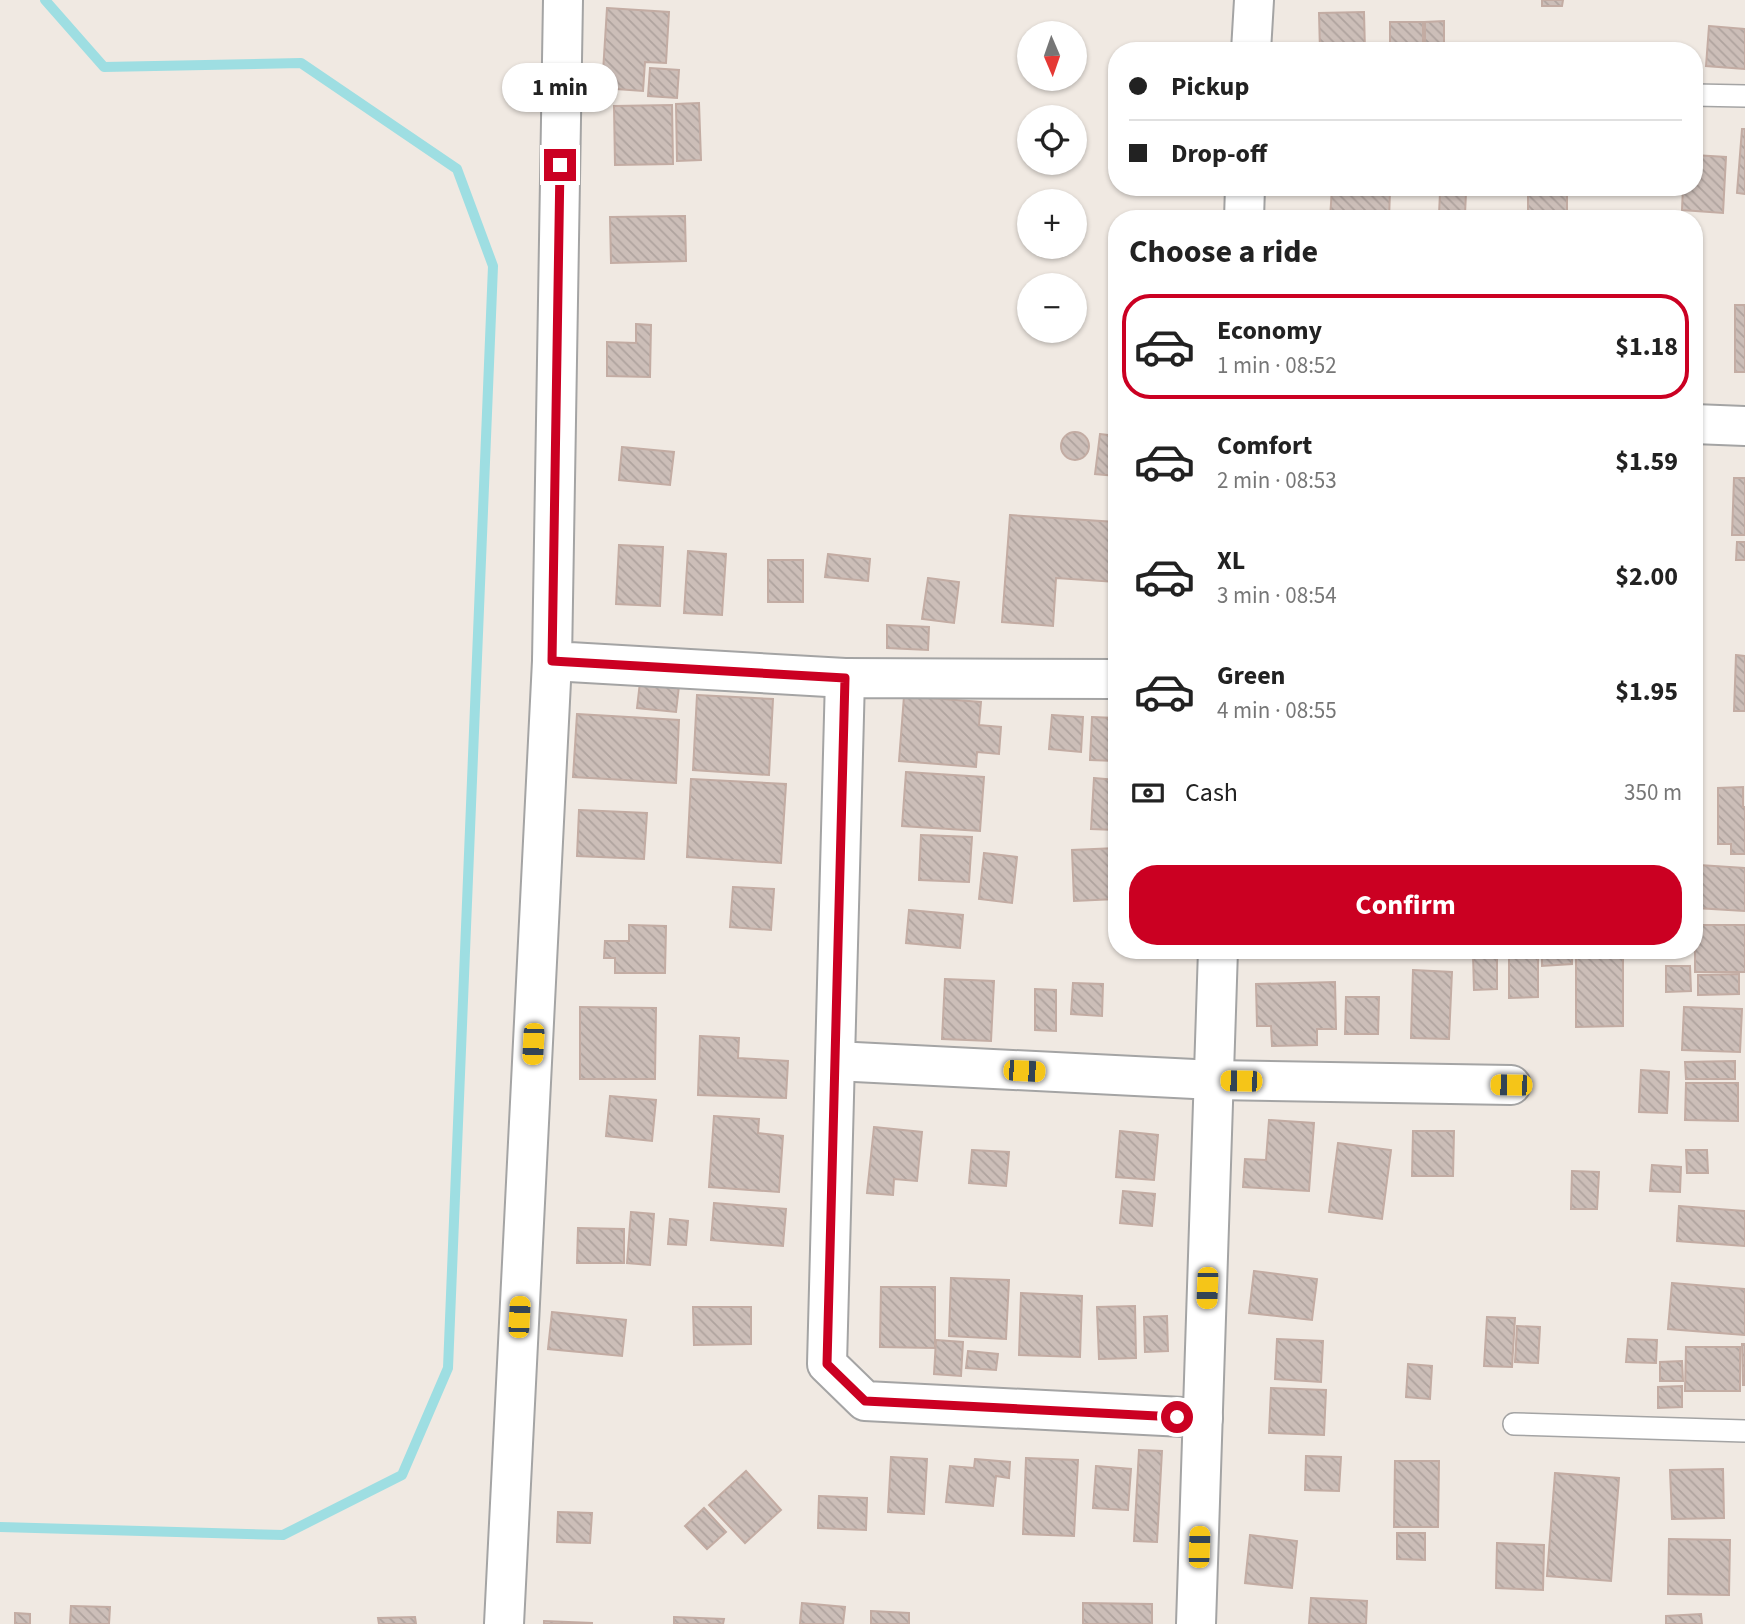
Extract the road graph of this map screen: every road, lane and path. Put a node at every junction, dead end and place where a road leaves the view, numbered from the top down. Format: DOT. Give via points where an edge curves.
graph roads {
  1 [pos="563,0"];
  2 [pos="1254,0"];
  3 [pos="1252,42"];
  4 [pos="1703,95"];
  5 [pos="1745,96"];
  6 [pos="1703,424"];
  7 [pos="1745,426"];
  8 [pos="552,661"];
  9 [pos="845,678"];
  10 [pos="1108,679"];
  11 [pos="1219,959"];
  12 [pos="835,1061"];
  13 [pos="1214,1080"];
  14 [pos="1511,1085"];
  15 [pos="1203,1418"];
  16 [pos="1514,1424"];
  17 [pos="1745,1432"];
  18 [pos="503,1624"];
  19 [pos="1196,1624"];
  1 -- 8 [label="street"];
  2 -- 3 [label="street"];
  4 -- 5 [label="lane"];
  6 -- 7 [label="street"];
  8 -- 9 [label="street"];
  8 -- 18 [label="street"];
  9 -- 10 [label="street"];
  9 -- 12 [label="street"];
  11 -- 13 [label="street"];
  12 -- 13 [label="street"];
  12 -- 15 [label="street" via="827,1364 865,1401"];
  13 -- 14 [label="street"];
  13 -- 15 [label="street"];
  15 -- 19 [label="street"];
  16 -- 17 [label="lane"];
}
